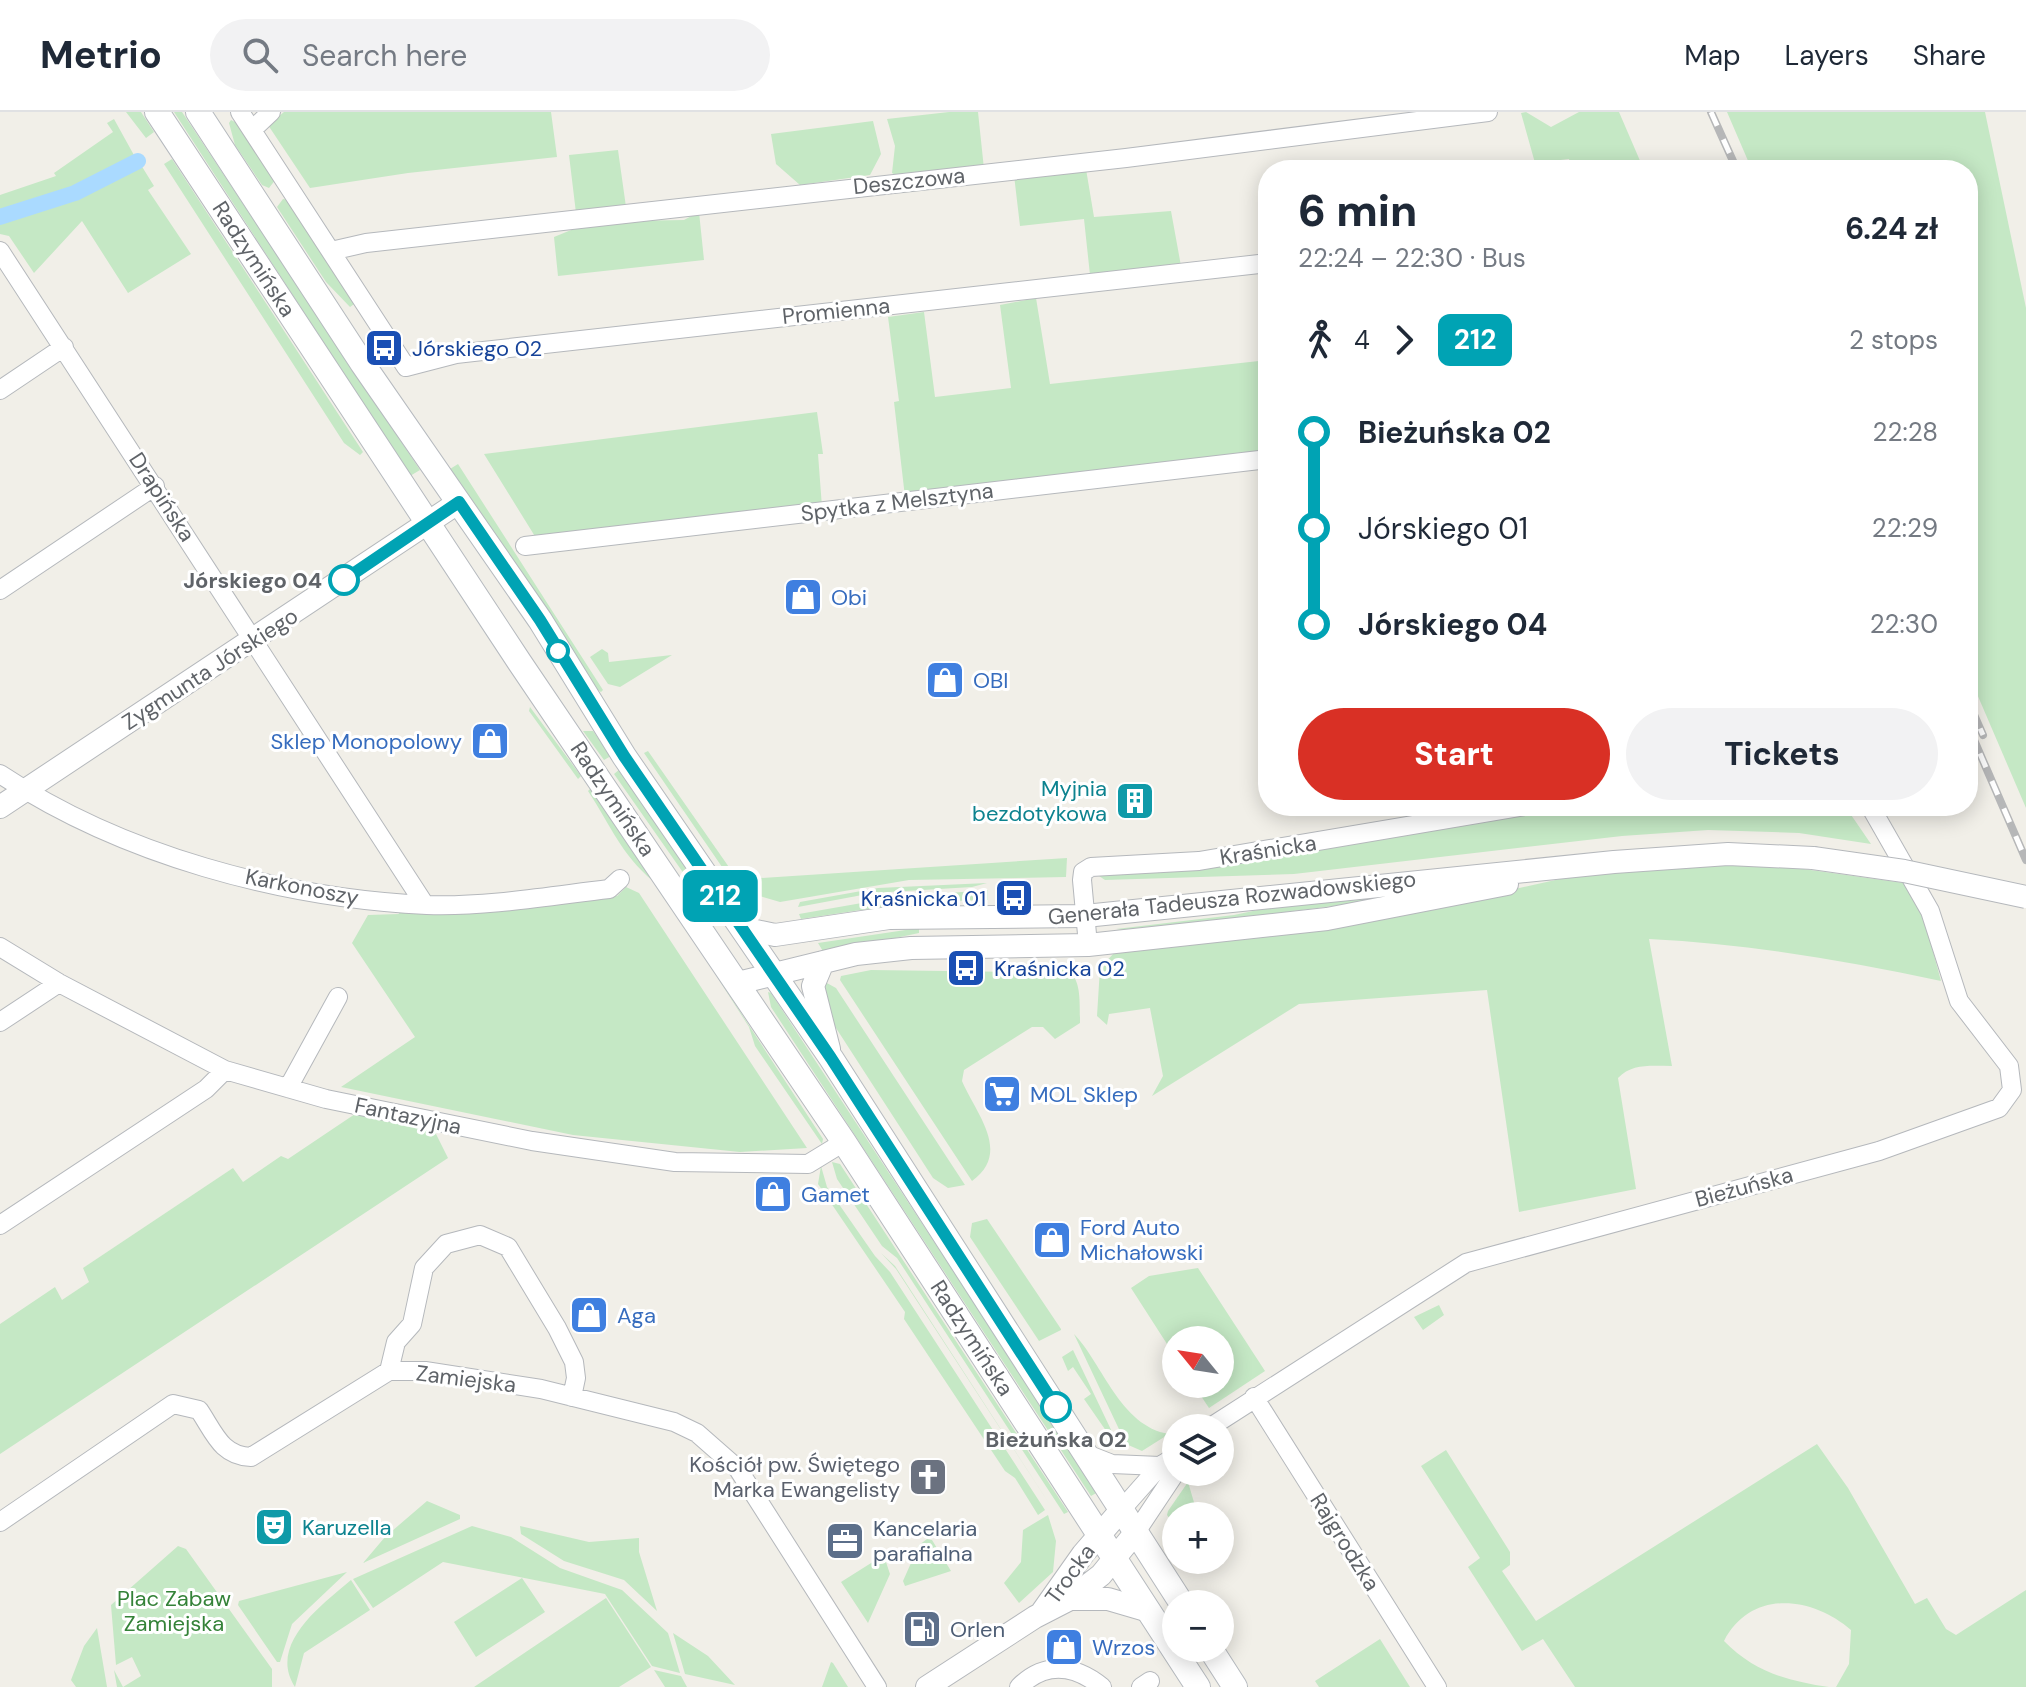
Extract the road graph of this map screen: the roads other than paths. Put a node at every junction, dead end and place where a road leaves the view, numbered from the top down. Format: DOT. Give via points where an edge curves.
graph roads {
  1 [pos="157,112"];
  2 [pos="198,112"];
  3 [pos="240,112"];
  4 [pos="271,112"];
  5 [pos="1488,112"];
  6 [pos="252,130"];
  7 [pos="0,251"];
  8 [pos="331,251"];
  9 [pos="1258,264"];
  10 [pos="64,347"];
  11 [pos="0,390"];
  12 [pos="1258,460"];
  13 [pos="155,486"];
  14 [pos="459,502"];
  15 [pos="427,523"];
  16 [pos="525,546"];
  17 [pos="0,590"];
  18 [pos="254,640"];
  19 [pos="0,774"];
  20 [pos="25,791"];
  21 [pos="0,807"];
  22 [pos="1466,816"];
  23 [pos="1875,816"];
  24 [pos="1614,862"];
  25 [pos="620,879"];
  26 [pos="2026,897"];
  27 [pos="425,905"];
  28 [pos="1085,916"];
  29 [pos="742,928"];
  30 [pos="803,933"];
  31 [pos="1088,945"];
  32 [pos="0,947"];
  33 [pos="823,962"];
  34 [pos="769,969"];
  35 [pos="59,983"];
  36 [pos="738,983"];
  37 [pos="338,997"];
  38 [pos="0,1022"];
  39 [pos="831,1058"];
  40 [pos="225,1070"];
  41 [pos="288,1088"];
  42 [pos="844,1142"];
  43 [pos="0,1225"];
  44 [pos="389,1371"];
  45 [pos="572,1397"];
  46 [pos="1254,1397"];
  47 [pos="1229,1414"];
  48 [pos="1089,1455"];
  49 [pos="1162,1465"];
  50 [pos="1162,1473"];
  51 [pos="1162,1482"];
  52 [pos="1122,1509"];
  53 [pos="0,1522"];
  54 [pos="1136,1532"];
  55 [pos="1099,1535"];
  56 [pos="1115,1559"];
  57 [pos="1173,1590"];
  58 [pos="1070,1599"];
  59 [pos="1149,1611"];
  60 [pos="1042,1613"];
  61 [pos="1219,1662"];
  62 [pos="877,1687"];
  63 [pos="927,1687"];
  64 [pos="1019,1687"];
  65 [pos="1102,1687"];
  66 [pos="1198,1687"];
  67 [pos="1235,1687"];
  68 [pos="1437,1687"];
  1 -- 15 [label="main road, Radzymińska"];
  2 -- 14 [label="main road, Radzymińska"];
  3 -- 6 [label="street"];
  4 -- 6 [label="street"];
  5 -- 8 [label="street, Deszczowa"];
  6 -- 8 [label="street"];
  7 -- 10 [label="street, Drapińska"];
  8 -- 9 [label="street, Promienna" via="406,367 456,354"];
  10 -- 11 [label="street"];
  10 -- 13 [label="street, Drapińska"];
  12 -- 16 [label="street, Spytka z Melsztyna"];
  13 -- 17 [label="street"];
  13 -- 18 [label="street, Drapińska"];
  14 -- 15 [label="street, Zygmunta Jórskiego"];
  14 -- 29 [label="main road, Radzymińska"];
  15 -- 18 [label="street, Zygmunta Jórskiego"];
  15 -- 36 [label="main road, Radzymińska"];
  18 -- 20 [label="street, Zygmunta Jórskiego"];
  18 -- 27 [label="street, Drapińska"];
  19 -- 20 [label="street, Karkonoszy"];
  20 -- 21 [label="street, Zygmunta Jórskiego"];
  20 -- 27 [label="street, Karkonoszy" via="108,832 203,866 352,898"];
  22 -- 28 [label="street, Kraśnicka" via="1199,861 1091,867 1082,880"];
  23 -- 46 [label="street, Bieżuńska" via="1930,911 1959,1001 2009,1066 2012,1090 1999,1108 1879,1151 1466,1263"];
  24 -- 26 [label="street, Generała Tadeusza Rozwadowskiego, bridge" via="1728,854 1813,858"];
  24 -- 28 [label="street, Generała Tadeusza Rozwadowskiego"];
  24 -- 31 [label="street, Generała Tadeusza Rozwadowskiego" via="1327,919"];
  25 -- 27 [label="street, Karkonoszy" via="609,889"];
  28 -- 30 [label="street, Generała Tadeusza Rozwadowskiego" via="889,918"];
  28 -- 31 [label="street, Kraśnicka"];
  29 -- 30 [label="street, Generała Tadeusza Rozwadowskiego" via="775,935"];
  29 -- 34 [label="main road, Radzymińska"];
  30 -- 34 [label="street"];
  31 -- 33 [label="street, Generała Tadeusza Rozwadowskiego" via="911,948"];
  32 -- 35 [label="street, Fantazyjna"];
  33 -- 34 [label="street, Generała Tadeusza Rozwadowskiego"];
  33 -- 39 [label="street" via="813,986"];
  34 -- 36 [label="street, Generała Tadeusza Rozwadowskiego"];
  34 -- 39 [label="main road, Radzymińska"];
  35 -- 38 [label="street"];
  35 -- 40 [label="street, Fantazyjna"];
  36 -- 42 [label="main road, Radzymińska"];
  37 -- 41 [label="street"];
  39 -- 48 [label="main road, Radzymińska"];
  40 -- 41 [label="street, Fantazyjna"];
  40 -- 43 [label="street" via="206,1089"];
  41 -- 42 [label="street, Fantazyjna" via="532,1141 675,1162 808,1164"];
  42 -- 55 [label="main road, Radzymińska"];
  44 -- 45 [label="street, Zamiejska" via="463,1377"];
  44 -- 45 [label="street" via="396,1342 412,1324 424,1268 446,1244 480,1235 508,1247 557,1328 574,1362"];
  44 -- 53 [label="street, Zamiejska" via="251,1457 222,1447 199,1410 173,1404"];
  45 -- 62 [label="street, Zamiejska" via="688,1427 728,1457"];
  46 -- 47 [label="street, Bieżuńska"];
  46 -- 68 [label="street, Rajgrodzka"];
  48 -- 49 [label="street" via="1112,1464"];
  48 -- 52 [label="main road, Radzymińska"];
  50 -- 52 [label="street"];
  51 -- 54 [label="street"];
  52 -- 54 [label="main road, Radzymińska"];
  52 -- 55 [label="street"];
  54 -- 56 [label="street, Trocka"];
  54 -- 57 [label="main road, Radzymińska"];
  55 -- 56 [label="main road, Radzymińska"];
  55 -- 60 [label="street, Trocka"];
  56 -- 58 [label="street, Trocka"];
  56 -- 59 [label="main road, Radzymińska"];
  58 -- 59 [label="street, Trocka" via="1108,1599"];
  58 -- 60 [label="street, Trocka"];
  59 -- 66 [label="main road, Radzymińska"];
  60 -- 63 [label="street, Trocka"];
  61 -- 67 [label="main road"];
  64 -- 65 [label="street" via="1044,1669 1056,1668 1081,1673"];
}
